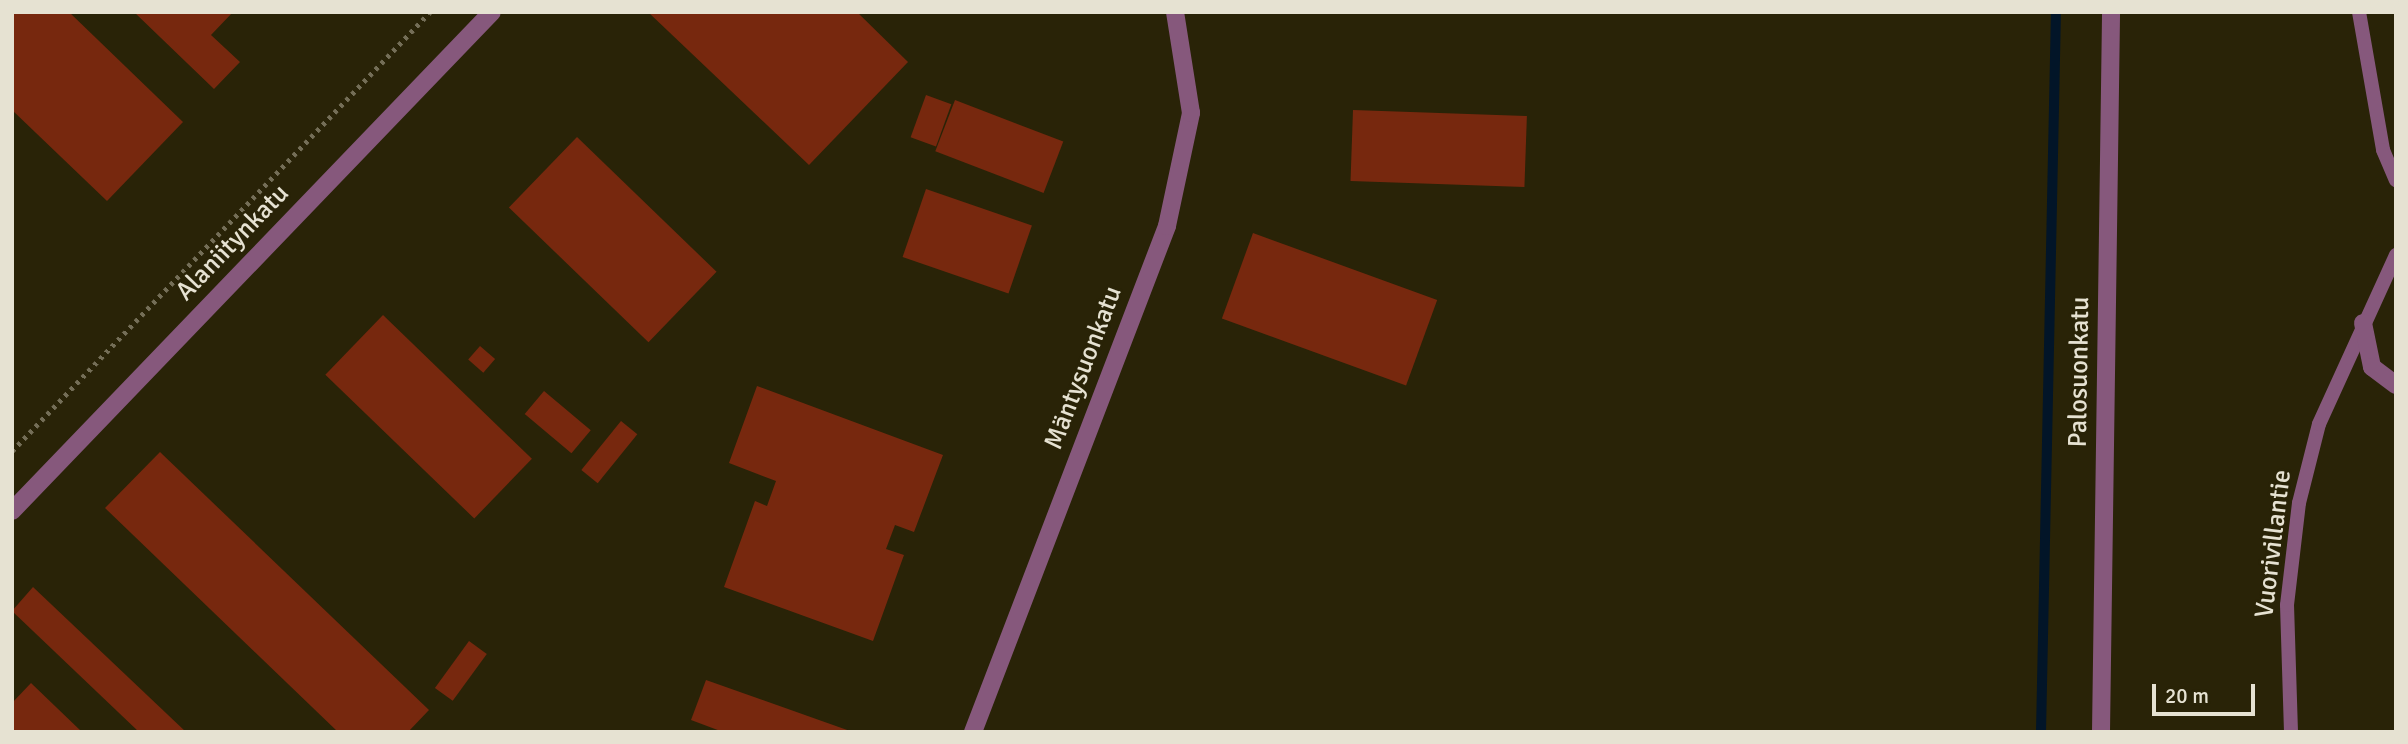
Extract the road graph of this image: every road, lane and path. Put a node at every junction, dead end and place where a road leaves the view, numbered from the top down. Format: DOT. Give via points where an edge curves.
graph roads {
  1 [pos="429,12"];
  2 [pos="492,12"];
  3 [pos="1175,12"];
  4 [pos="2111,12"];
  5 [pos="2359,12"];
  6 [pos="2396,180"];
  7 [pos="2396,255"];
  8 [pos="2363,323"];
  9 [pos="2396,385"];
  10 [pos="12,451"];
  11 [pos="12,511"];
  12 [pos="973,732"];
  13 [pos="2101,732"];
  14 [pos="2291,732"];
  1 -- 10 [label="path"];
  2 -- 11 [label="street, Alaniitynkatu"];
  3 -- 12 [label="street, Mäntysuonkatu" via="1191,113 1167,226"];
  4 -- 13 [label="street, Palosuonkatu"];
  5 -- 6 [label="lane" via="2384,150"];
  7 -- 8 [label="lane, Vuorivillantie"];
  8 -- 9 [label="street" via="2372,367"];
  8 -- 14 [label="lane, Vuorivillantie" via="2319,424 2299,503 2287,606"];
}
